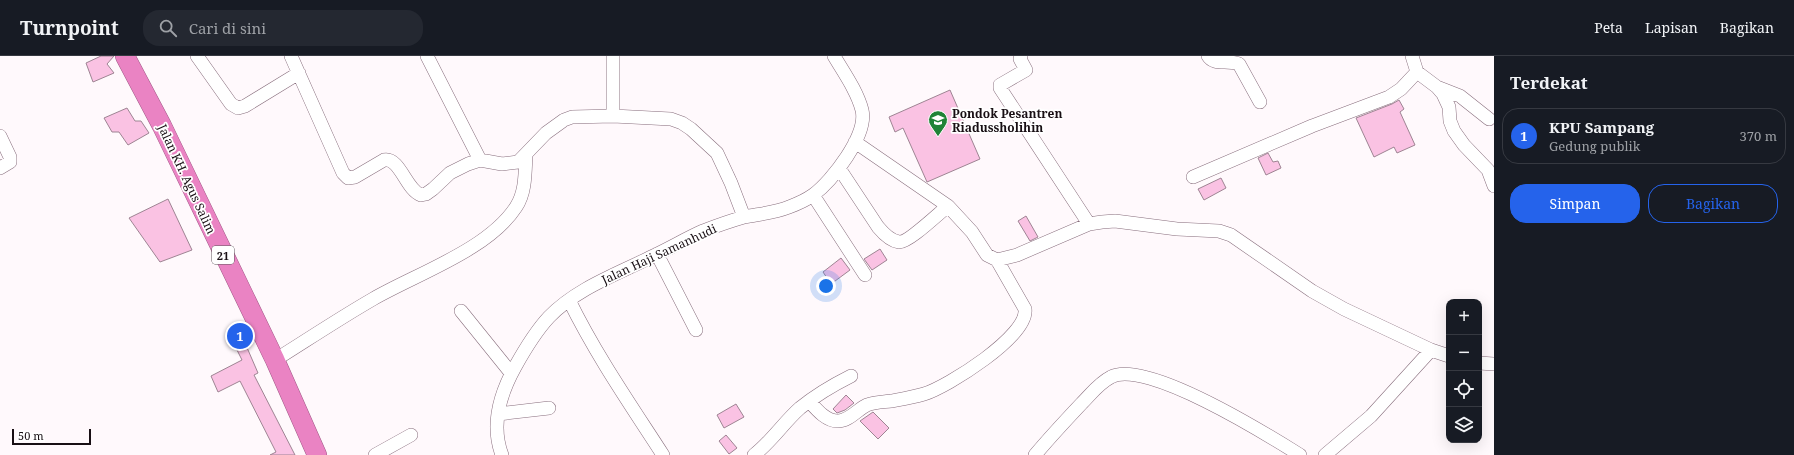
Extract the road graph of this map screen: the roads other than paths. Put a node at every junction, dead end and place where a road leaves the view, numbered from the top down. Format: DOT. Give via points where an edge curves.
graph roads {
  1 [pos="125,56"];
  2 [pos="198,56"];
  3 [pos="291,56"];
  4 [pos="426,56"];
  5 [pos="613,56"];
  6 [pos="834,56"];
  7 [pos="1021,56"];
  8 [pos="1208,56"];
  9 [pos="1412,56"];
  10 [pos="1417,72"];
  11 [pos="299,73"];
  12 [pos="1437,87"];
  13 [pos="1260,102"];
  14 [pos="613,116"];
  15 [pos="1489,119"];
  16 [pos="0,136"];
  17 [pos="855,142"];
  18 [pos="526,154"];
  19 [pos="480,160"];
  20 [pos="0,168"];
  21 [pos="839,168"];
  22 [pos="1192,177"];
  23 [pos="1494,186"];
  24 [pos="813,195"];
  25 [pos="948,206"];
  26 [pos="744,218"];
  27 [pos="1089,224"];
  28 [pos="657,254"];
  29 [pos="997,260"];
  30 [pos="865,275"];
  31 [pos="569,300"];
  32 [pos="461,311"];
  33 [pos="696,330"];
  34 [pos="1431,350"];
  35 [pos="1446,355"];
  36 [pos="275,360"];
  37 [pos="1482,363"];
  38 [pos="1494,364"];
  39 [pos="511,373"];
  40 [pos="851,376"];
  41 [pos="809,401"];
  42 [pos="549,408"];
  43 [pos="498,414"];
  44 [pos="411,435"];
  45 [pos="317,455"];
  46 [pos="375,455"];
  47 [pos="502,455"];
  48 [pos="663,455"];
  49 [pos="754,455"];
  50 [pos="1035,455"];
  51 [pos="1300,455"];
  52 [pos="1325,455"];
  1 -- 36 [label="highway, Jalan KH. Agus Salim / 21" via="162,126"];
  2 -- 11 [label="street" via="231,104 238,108"];
  3 -- 11 [label="street"];
  4 -- 19 [label="street"];
  5 -- 14 [label="street"];
  6 -- 17 [label="street, Jalan Haji Samanhudi" via="850,82 862,111 862,124"];
  7 -- 27 [label="street" via="1026,70 1000,85 1000,88"];
  8 -- 13 [label="street" via="1210,60 1217,62 1239,64"];
  9 -- 10 [label="street"];
  10 -- 12 [label="street"];
  10 -- 22 [label="street" via="1402,89 1389,97 1312,126"];
  11 -- 19 [label="street" via="342,173 348,178 355,177 388,159 421,196 457,169"];
  12 -- 15 [label="street" via="1460,96"];
  12 -- 23 [label="street" via="1449,107 1454,131 1488,170"];
  14 -- 18 [label="street" via="572,117 564,120 546,133"];
  14 -- 26 [label="street" via="671,120 691,128 716,153"];
  16 -- 20 [label="street" via="10,156 10,162"];
  17 -- 21 [label="street, Jalan Haji Samanhudi"];
  17 -- 25 [label="street"];
  18 -- 19 [label="street" via="518,162 511,164"];
  18 -- 36 [label="street" via="522,196 506,220 489,234 444,263 374,298"];
  21 -- 24 [label="street, Jalan Haji Samanhudi"];
  21 -- 25 [label="street" via="878,227 898,242 914,234"];
  24 -- 26 [label="street, Jalan Haji Samanhudi" via="778,211"];
  24 -- 30 [label="street"];
  25 -- 29 [label="street" via="972,232 987,255"];
  26 -- 28 [label="street, Jalan Haji Samanhudi" via="702,232"];
  27 -- 29 [label="street" via="1017,255"];
  27 -- 34 [label="street" via="1115,221 1177,229 1219,231 1231,235 1312,291"];
  28 -- 31 [label="street, Jalan Haji Samanhudi" via="600,281"];
  28 -- 33 [label="street"];
  29 -- 41 [label="street" via="1025,310 1026,317 1006,340 972,369 925,394 867,405 843,420 828,419"];
  31 -- 39 [label="street, Jalan Haji Samanhudi" via="539,328"];
  31 -- 48 [label="street" via="604,365"];
  32 -- 39 [label="street"];
  34 -- 35 [label="street"];
  34 -- 52 [label="street" via="1371,416"];
  36 -- 45 [label="highway, Jalan KH. Agus Salim / 21"];
  37 -- 38 [label="street"];
  39 -- 43 [label="street, Jalan Haji Samanhudi"];
  40 -- 41 [label="street"];
  41 -- 49 [label="street"];
  42 -- 43 [label="street"];
  43 -- 47 [label="street, Jalan Haji Samanhudi" via="497,432"];
  44 -- 46 [label="street"];
  50 -- 51 [label="street" via="1101,383 1112,376 1126,373 1142,375 1199,398 1260,430"];
}
